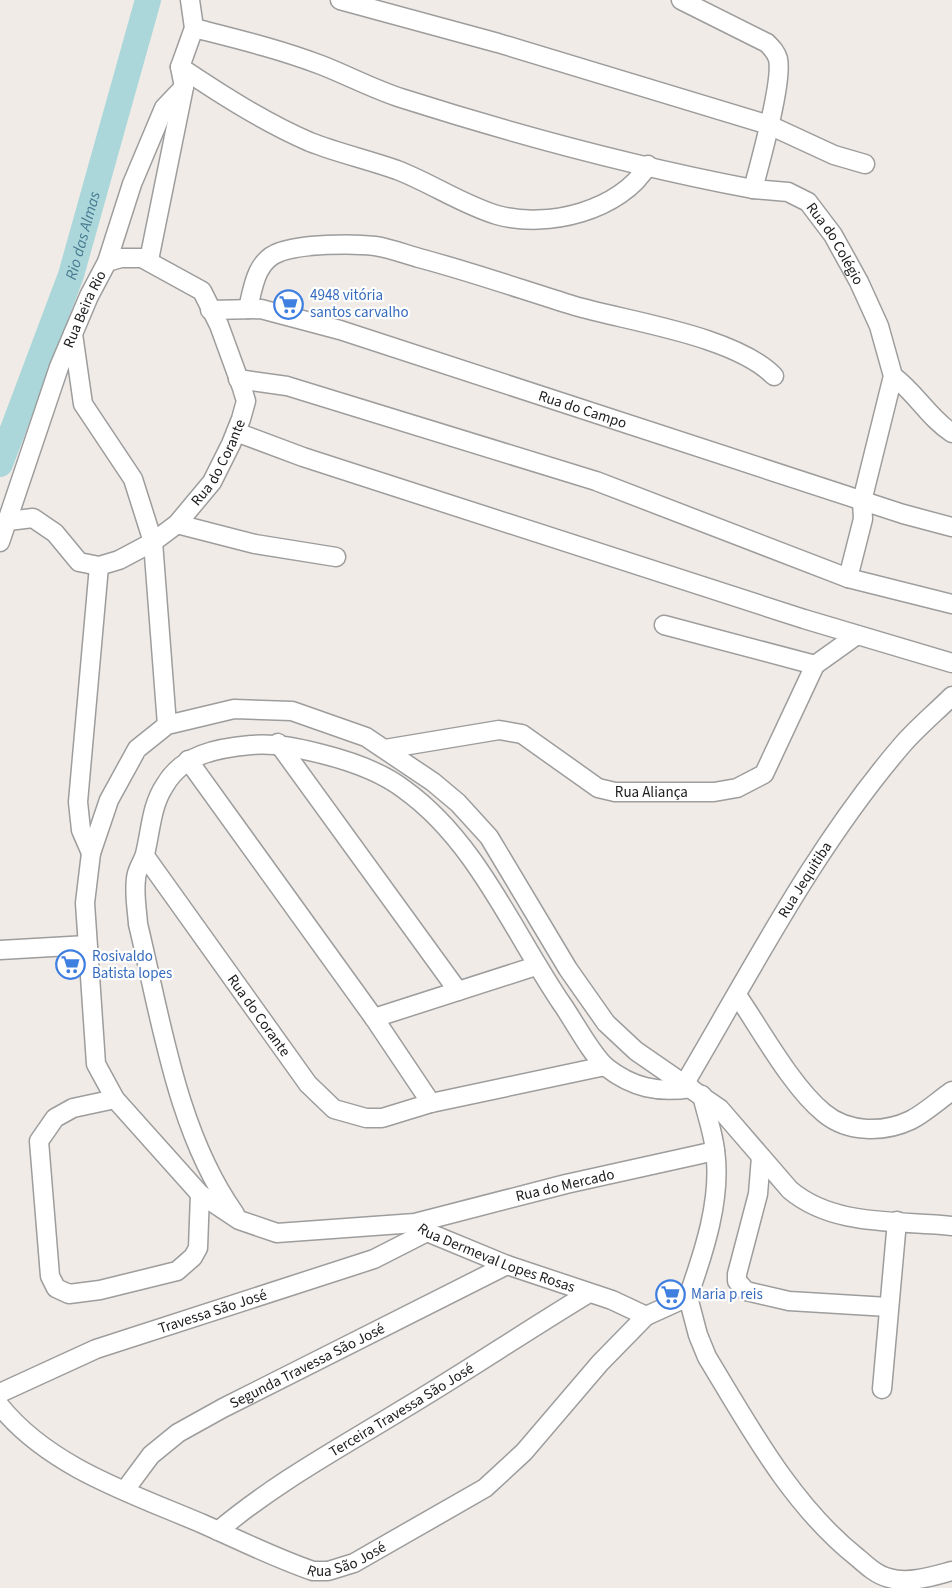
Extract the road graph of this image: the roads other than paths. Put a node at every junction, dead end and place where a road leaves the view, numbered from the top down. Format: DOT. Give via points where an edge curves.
graph roads {
  1 [pos="190,0"];
  2 [pos="340,0"];
  3 [pos="681,0"];
  4 [pos="194,28"];
  5 [pos="180,67"];
  6 [pos="184,87"];
  7 [pos="769,124"];
  8 [pos="865,164"];
  9 [pos="648,165"];
  10 [pos="753,189"];
  11 [pos="148,260"];
  12 [pos="107,262"];
  13 [pos="248,309"];
  14 [pos="210,310"];
  15 [pos="73,333"];
  16 [pos="774,376"];
  17 [pos="893,376"];
  18 [pos="238,379"];
  19 [pos="236,432"];
  20 [pos="952,433"];
  21 [pos="862,501"];
  22 [pos="8,521"];
  23 [pos="177,524"];
  24 [pos="952,527"];
  25 [pos="0,542"];
  26 [pos="153,542"];
  27 [pos="336,557"];
  28 [pos="99,566"];
  29 [pos="848,578"];
  30 [pos="952,604"];
  31 [pos="664,625"];
  32 [pos="857,635"];
  33 [pos="952,663"];
  34 [pos="815,665"];
  35 [pos="952,696"];
  36 [pos="167,725"];
  37 [pos="278,744"];
  38 [pos="385,750"];
  39 [pos="188,760"];
  40 [pos="91,854"];
  41 [pos="145,856"];
  42 [pos="87,945"];
  43 [pos="0,950"];
  44 [pos="537,966"];
  45 [pos="458,991"];
  46 [pos="737,995"];
  47 [pos="374,1018"];
  48 [pos="605,1066"];
  49 [pos="692,1089"];
  50 [pos="952,1091"];
  51 [pos="115,1099"];
  52 [pos="431,1102"];
  53 [pos="715,1151"];
  54 [pos="761,1157"];
  55 [pos="200,1194"];
  56 [pos="239,1220"];
  57 [pos="897,1221"];
  58 [pos="952,1226"];
  59 [pos="421,1227"];
  60 [pos="507,1265"];
  61 [pos="589,1293"];
  62 [pos="688,1297"];
  63 [pos="888,1307"];
  64 [pos="646,1316"];
  65 [pos="882,1389"];
  66 [pos="0,1393"];
  67 [pos="0,1406"];
  68 [pos="125,1490"];
  69 [pos="218,1531"];
  70 [pos="952,1571"];
  1 -- 4 [label="street"];
  2 -- 7 [label="street"];
  3 -- 7 [label="street" via="767,43 774,51 778,68"];
  4 -- 5 [label="street"];
  4 -- 9 [label="street, Rua do Colégio" via="267,46 398,97 500,128"];
  5 -- 6 [label="street"];
  5 -- 9 [label="street" via="229,100 312,142 399,171 497,215 549,218 593,207 638,181"];
  6 -- 11 [label="street"];
  6 -- 12 [label="street, Rua Beira Rio" via="169,100 160,117 119,218"];
  7 -- 8 [label="street" via="834,155"];
  7 -- 10 [label="street"];
  9 -- 10 [label="street, Rua do Colégio" via="676,175"];
  10 -- 17 [label="street, Rua do Colégio" via="788,192 808,202 819,215 859,282 879,326"];
  11 -- 12 [label="street, Rua do Corante" via="131,257"];
  11 -- 14 [label="street, Rua do Corante" via="202,291"];
  12 -- 15 [label="street, Rua Beira Rio"];
  13 -- 14 [label="street, Rua do Campo"];
  13 -- 16 [label="street" via="260,268 271,256 301,248 374,246 698,338 755,359"];
  13 -- 21 [label="street, Rua do Campo" via="340,330"];
  14 -- 18 [label="street, Rua do Corante"];
  15 -- 22 [label="street, Rua Beira Rio"];
  15 -- 26 [label="street" via="83,404 133,478"];
  17 -- 20 [label="street" via="911,389 940,425"];
  17 -- 21 [label="street, Rua do Colégio"];
  18 -- 19 [label="street, Rua do Corante" via="246,401"];
  18 -- 29 [label="street" via="287,386 596,481"];
  19 -- 23 [label="street, Rua do Corante" via="212,482"];
  19 -- 32 [label="street"];
  21 -- 24 [label="street, Rua do Campo"];
  21 -- 29 [label="street, Rua do Colégio" via="863,519"];
  22 -- 25 [label="street, Rua Beira Rio"];
  22 -- 28 [label="street" via="33,518 55,533 80,562"];
  23 -- 26 [label="street, Rua do Corante"];
  23 -- 27 [label="street" via="255,544"];
  26 -- 28 [label="street, Rua do Corante"];
  26 -- 36 [label="street"];
  28 -- 40 [label="street" via="78,802 81,830"];
  29 -- 30 [label="street"];
  31 -- 34 [label="street"];
  32 -- 33 [label="street"];
  32 -- 34 [label="street, Rua Aliança"];
  34 -- 38 [label="street, Rua Aliança" via="764,774 737,788 632,792 598,788 522,734 499,730"];
  35 -- 46 [label="street, Rua Jequitiba" via="904,743 869,788 798,890"];
  36 -- 38 [label="street" via="234,709 292,711 366,737"];
  36 -- 40 [label="street" via="137,750 121,774"];
  37 -- 39 [label="street" via="231,748"];
  37 -- 44 [label="street" via="349,761 404,788 455,838"];
  37 -- 45 [label="street"];
  38 -- 49 [label="street" via="433,782 489,837 568,969 606,1023 636,1051"];
  39 -- 41 [label="street" via="169,778 158,796"];
  39 -- 47 [label="street"];
  40 -- 42 [label="street" via="85,903"];
  41 -- 52 [label="street, Rua do Corante" via="308,1084 334,1110 382,1118"];
  41 -- 56 [label="street" via="136,877 138,924 174,1076 204,1156 226,1203"];
  42 -- 43 [label="street"];
  42 -- 51 [label="street" via="96,1064"];
  44 -- 45 [label="street"];
  44 -- 48 [label="street"];
  45 -- 47 [label="street"];
  46 -- 49 [label="street, Rua Jequitiba"];
  46 -- 50 [label="street" via="796,1083 825,1115 858,1129 875,1130 911,1120"];
  47 -- 52 [label="street"];
  48 -- 49 [label="street" via="645,1089"];
  48 -- 52 [label="street, Rua do Corante"];
  49 -- 53 [label="street"];
  49 -- 54 [label="street" via="738,1128"];
  51 -- 55 [label="street"];
  51 -- 55 [label="street" via="73,1108 55,1118 39,1141 50,1276 56,1288 69,1294 100,1290 177,1271 198,1248"];
  53 -- 59 [label="street, Rua do Mercado" via="566,1184"];
  53 -- 62 [label="street" via="716,1188 710,1222"];
  54 -- 57 [label="street" via="790,1190 820,1210"];
  54 -- 63 [label="street" via="758,1194 736,1281 746,1291 771,1298"];
  55 -- 56 [label="street, Rua Dermeval Lopes Rosas"];
  56 -- 59 [label="street, Rua Dermeval Lopes Rosas" via="276,1233"];
  57 -- 58 [label="street"];
  57 -- 63 [label="street"];
  59 -- 60 [label="street, Rua Dermeval Lopes Rosas"];
  59 -- 66 [label="street, Travessa São José" via="374,1259 96,1349"];
  60 -- 61 [label="street, Rua Dermeval Lopes Rosas"];
  60 -- 68 [label="street, Segunda Travessa São José" via="178,1433 151,1455"];
  61 -- 64 [label="street, Rua Dermeval Lopes Rosas"];
  61 -- 69 [label="street, Terceira Travessa São José" via="291,1476"];
  62 -- 64 [label="street"];
  62 -- 70 [label="street" via="707,1357 792,1489 833,1538 889,1579 927,1578"];
  63 -- 65 [label="street"];
  64 -- 69 [label="street, Rua São José" via="503,1473 456,1506 354,1563 313,1571"];
  67 -- 68 [label="street, Rua São José" via="24,1432 59,1458"];
  68 -- 69 [label="street, Rua São José"];
}
